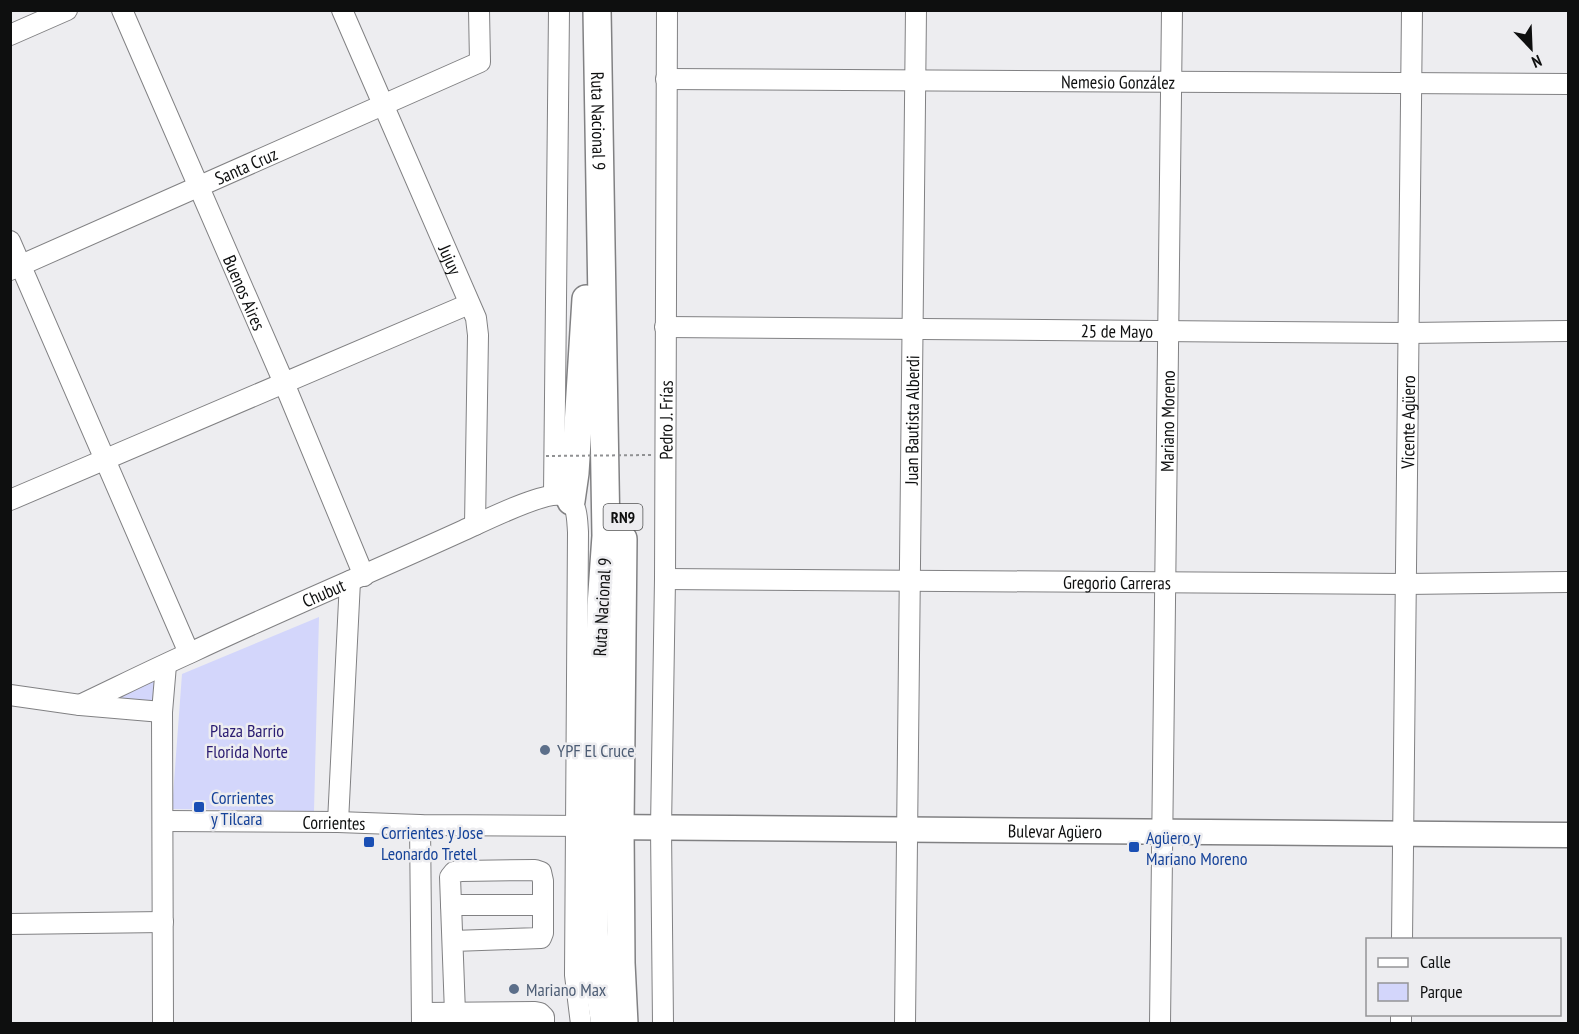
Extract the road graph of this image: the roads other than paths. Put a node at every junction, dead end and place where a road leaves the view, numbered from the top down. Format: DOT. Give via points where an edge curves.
graph roads {
  1 [pos="67,10"];
  2 [pos="122,10"];
  3 [pos="342,10"];
  4 [pos="479,10"];
  5 [pos="559,10"];
  6 [pos="667,10"];
  7 [pos="916,10"];
  8 [pos="1172,10"];
  9 [pos="1412,10"];
  10 [pos="601,11"];
  11 [pos="10,35"];
  12 [pos="666,79"];
  13 [pos="916,81"];
  14 [pos="1171,83"];
  15 [pos="1569,84"];
  16 [pos="1411,85"];
  17 [pos="382,106"];
  18 [pos="599,154"];
  19 [pos="198,187"];
  20 [pos="10,241"];
  21 [pos="16,268"];
  22 [pos="469,304"];
  23 [pos="665,327"];
  24 [pos="913,329"];
  25 [pos="1168,331"];
  26 [pos="1569,331"];
  27 [pos="1409,333"];
  28 [pos="284,383"];
  29 [pos="106,460"];
  30 [pos="563,498"];
  31 [pos="10,500"];
  32 [pos="475,525"];
  33 [pos="357,579"];
  34 [pos="665,579"];
  35 [pos="910,580"];
  36 [pos="1165,582"];
  37 [pos="1569,582"];
  38 [pos="1406,584"];
  39 [pos="189,653"];
  40 [pos="166,665"];
  41 [pos="10,695"];
  42 [pos="81,705"];
  43 [pos="162,712"];
  44 [pos="164,821"];
  45 [pos="338,822"];
  46 [pos="420,825"];
  47 [pos="597,827"];
  48 [pos="661,828"];
  49 [pos="907,830"];
  50 [pos="1162,832"];
  51 [pos="1403,834"];
  52 [pos="1569,835"];
  53 [pos="451,905"];
  54 [pos="543,905"];
  55 [pos="163,922"];
  56 [pos="10,924"];
  57 [pos="1402,938"];
  58 [pos="453,941"];
  59 [pos="455,1013"];
  60 [pos="422,1018"];
  61 [pos="163,1023"];
  62 [pos="544,1023"];
  63 [pos="581,1023"];
  64 [pos="605,1023"];
  65 [pos="624,1023"];
  66 [pos="663,1023"];
  67 [pos="905,1023"];
  68 [pos="1160,1023"];
  1 -- 11 [label="street"];
  2 -- 19 [label="street, Buenos Aires"];
  3 -- 17 [label="street, Jujuy"];
  4 -- 17 [label="street, Santa Cruz" via="480,62"];
  5 -- 30 [label="street"];
  6 -- 12 [label="street, Pedro J. Frías"];
  7 -- 13 [label="street, Juan Bautista Alberdi"];
  8 -- 14 [label="street, Mariano Moreno"];
  9 -- 16 [label="street, Vicente Agüero"];
  10 -- 18 [label="highway, Ruta Nacional 9 / RN9"];
  10 -- 47 [label="highway, Ruta Nacional 9 / RN9" via="623,534"];
  12 -- 13 [label="street, Nemesio González"];
  12 -- 23 [label="street, Pedro J. Frías"];
  13 -- 14 [label="street, Nemesio González"];
  13 -- 24 [label="street, Juan Bautista Alberdi"];
  14 -- 16 [label="street, Nemesio González"];
  14 -- 25 [label="street, Mariano Moreno"];
  15 -- 16 [label="street, Nemesio González"];
  16 -- 27 [label="street, Vicente Agüero"];
  17 -- 19 [label="street, Santa Cruz"];
  17 -- 22 [label="street, Jujuy"];
  18 -- 30 [label="highway" via="575,473"];
  18 -- 47 [label="highway, Ruta Nacional 9 / RN9" via="606,536"];
  19 -- 21 [label="street, Santa Cruz"];
  19 -- 28 [label="street, Buenos Aires"];
  20 -- 21 [label="street"];
  21 -- 29 [label="street"];
  22 -- 28 [label="street"];
  22 -- 32 [label="street, Jujuy" via="478,335"];
  23 -- 24 [label="street, 25 de Mayo"];
  23 -- 34 [label="street, Pedro J. Frías"];
  24 -- 25 [label="street, 25 de Mayo"];
  24 -- 35 [label="street, Juan Bautista Alberdi"];
  25 -- 27 [label="street, 25 de Mayo"];
  25 -- 36 [label="street, Mariano Moreno"];
  26 -- 27 [label="street, 25 de Mayo"];
  27 -- 38 [label="street, Vicente Agüero"];
  28 -- 29 [label="street"];
  28 -- 33 [label="street, Buenos Aires"];
  29 -- 31 [label="street"];
  29 -- 39 [label="street"];
  30 -- 32 [label="street, Chubut" via="541,497"];
  30 -- 47 [label="street" via="575,507 578,532"];
  32 -- 33 [label="street, Chubut"];
  33 -- 39 [label="street, Chubut"];
  33 -- 45 [label="street"];
  34 -- 35 [label="street, Gregorio Carreras"];
  34 -- 48 [label="street, Pedro J. Frías"];
  35 -- 36 [label="street, Gregorio Carreras"];
  35 -- 49 [label="street, Juan Bautista Alberdi"];
  36 -- 38 [label="street, Gregorio Carreras"];
  36 -- 50 [label="street, Mariano Moreno"];
  37 -- 38 [label="street, Gregorio Carreras"];
  38 -- 51 [label="street, Vicente Agüero"];
  39 -- 40 [label="street, Chubut"];
  40 -- 42 [label="street, Chubut"];
  40 -- 43 [label="street"];
  41 -- 42 [label="street"];
  42 -- 43 [label="street"];
  43 -- 44 [label="street"];
  44 -- 45 [label="street, Corrientes"];
  44 -- 55 [label="street"];
  45 -- 46 [label="street, Corrientes"];
  46 -- 47 [label="street, Corrientes"];
  46 -- 60 [label="street"];
  47 -- 48 [label="main road, Bulevar Agüero"];
  47 -- 63 [label="street" via="575,975"];
  47 -- 64 [label="highway, Ruta Nacional 9 / RN9" via="594,931"];
  47 -- 65 [label="highway, Ruta Nacional 9 / RN9" via="621,963"];
  48 -- 49 [label="main road, Bulevar Agüero"];
  48 -- 66 [label="street, Pedro J. Frías"];
  49 -- 50 [label="main road, Bulevar Agüero"];
  49 -- 67 [label="street, Juan Bautista Alberdi"];
  50 -- 51 [label="main road, Bulevar Agüero"];
  50 -- 68 [label="street, Mariano Moreno"];
  51 -- 52 [label="main road, Bulevar Agüero"];
  51 -- 57 [label="street, Vicente Agüero"];
  53 -- 54 [label="street"];
  53 -- 54 [label="street" via="450,877 454,872 524,870 541,872"];
  53 -- 58 [label="street"];
  54 -- 58 [label="street" via="541,938"];
  55 -- 56 [label="street"];
  55 -- 61 [label="street"];
  58 -- 59 [label="street"];
  59 -- 60 [label="street"];
  59 -- 62 [label="street" via="535,1012 544,1017"];
}
